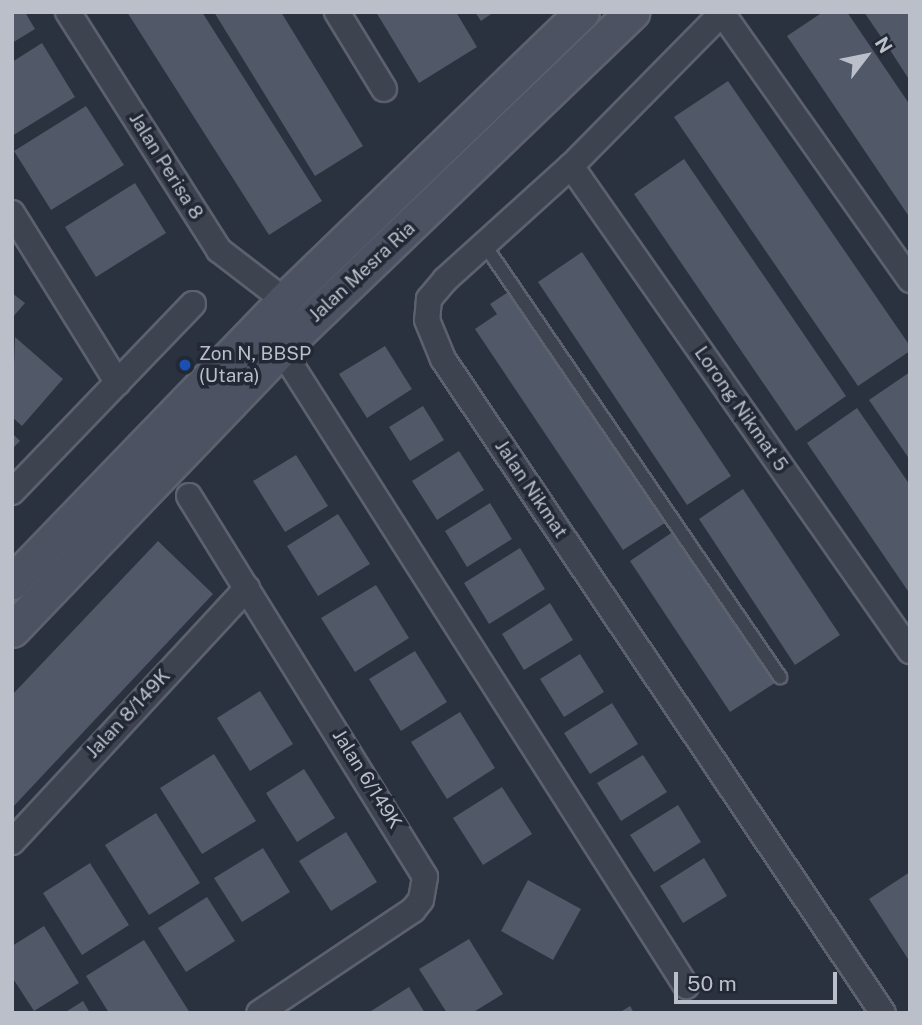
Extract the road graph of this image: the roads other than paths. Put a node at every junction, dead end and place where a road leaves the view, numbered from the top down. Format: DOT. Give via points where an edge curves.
graph roads {
  1 [pos="68,12"];
  2 [pos="337,12"];
  3 [pos="582,12"];
  4 [pos="632,12"];
  5 [pos="722,13"];
  6 [pos="384,89"];
  7 [pos="571,166"];
  8 [pos="12,213"];
  9 [pos="484,244"];
  10 [pos="910,281"];
  11 [pos="284,300"];
  12 [pos="193,304"];
  13 [pos="281,349"];
  14 [pos="118,383"];
  15 [pos="12,492"];
  16 [pos="189,496"];
  17 [pos="12,582"];
  18 [pos="247,588"];
  19 [pos="12,630"];
  20 [pos="910,651"];
  21 [pos="780,677"];
  22 [pos="12,842"];
  23 [pos="686,986"];
  24 [pos="260,1013"];
  25 [pos="883,1013"];
  1 -- 11 [label="street, Jalan Perisa 8" via="219,250"];
  2 -- 6 [label="street"];
  3 -- 11 [label="main road, Jalan Mesra Ria"];
  4 -- 13 [label="main road, Jalan Mesra Ria"];
  5 -- 7 [label="street, Jalan Nikmat"];
  5 -- 10 [label="street"];
  7 -- 9 [label="street, Jalan Nikmat"];
  7 -- 20 [label="street, Lorong Nikmat 5"];
  8 -- 14 [label="street"];
  9 -- 21 [label="lane"];
  9 -- 25 [label="street, Jalan Nikmat" via="429,299 432,341"];
  11 -- 17 [label="main road, Jalan Mesra Ria"];
  12 -- 14 [label="street"];
  13 -- 19 [label="main road, Jalan Mesra Ria"];
  13 -- 23 [label="street"];
  14 -- 15 [label="street"];
  16 -- 18 [label="street, Jalan 6/149K"];
  18 -- 22 [label="street, Jalan 8/149K"];
  18 -- 24 [label="street, Jalan 6/149K" via="425,877 421,901 413,910"];
}
